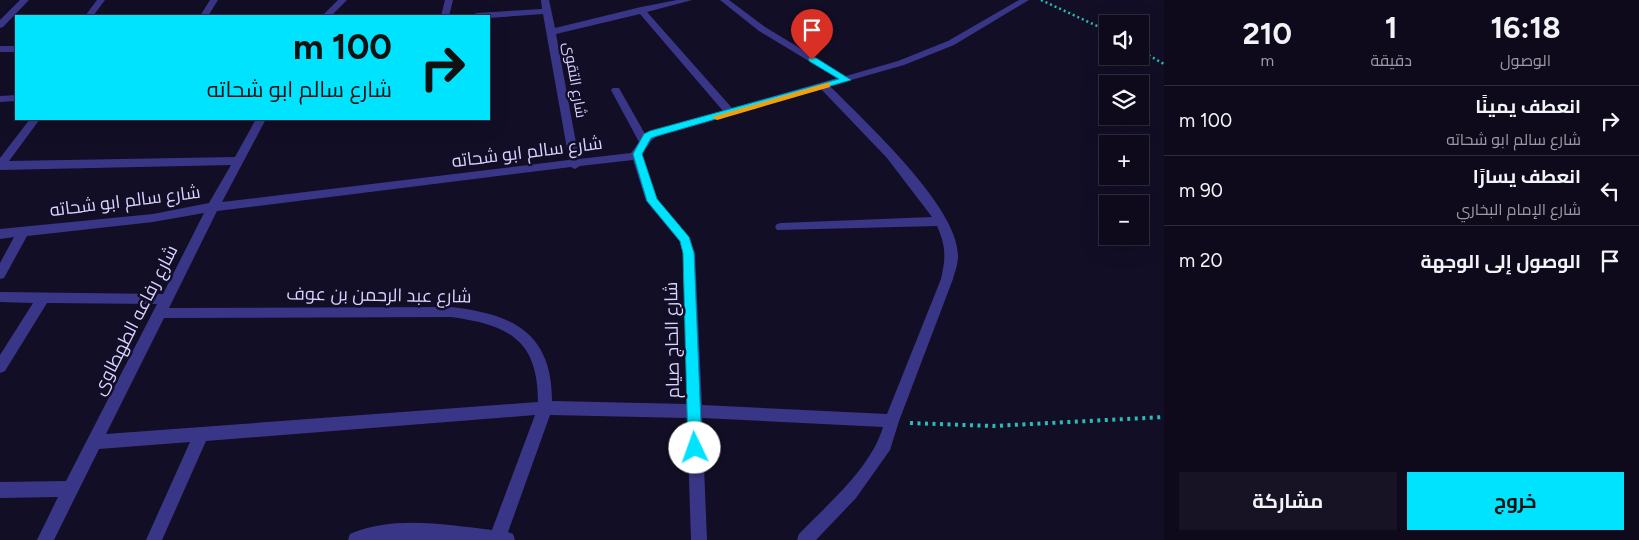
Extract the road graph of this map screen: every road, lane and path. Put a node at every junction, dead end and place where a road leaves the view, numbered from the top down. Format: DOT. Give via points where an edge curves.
graph roads {
  1 [pos="25,0"];
  2 [pos="101,0"];
  3 [pos="214,0"];
  4 [pos="344,0"];
  5 [pos="449,0"];
  6 [pos="545,0"];
  7 [pos="688,0"];
  8 [pos="724,0"];
  9 [pos="1025,0"];
  10 [pos="1040,0"];
  11 [pos="641,10"];
  12 [pos="546,11"];
  13 [pos="90,15"];
  14 [pos="205,15"];
  15 [pos="327,15"];
  16 [pos="445,15"];
  17 [pos="490,15"];
  18 [pos="0,25"];
  19 [pos="1099,27"];
  20 [pos="551,32"];
  21 [pos="0,49"];
  22 [pos="15,49"];
  23 [pos="1149,55"];
  24 [pos="1164,64"];
  25 [pos="846,80"];
  26 [pos="824,86"];
  27 [pos="616,90"];
  28 [pos="15,98"];
  29 [pos="0,99"];
  30 [pos="731,113"];
  31 [pos="34,120"];
  32 [pos="260,120"];
  33 [pos="644,141"];
  34 [pos="638,154"];
  35 [pos="237,161"];
  36 [pos="575,164"];
  37 [pos="0,166"];
  38 [pos="213,207"];
  39 [pos="941,221"];
  40 [pos="782,227"];
  41 [pos="23,232"];
  42 [pos="0,234"];
  43 [pos="0,274"];
  44 [pos="0,297"];
  45 [pos="44,297"];
  46 [pos="168,299"];
  47 [pos="160,313"];
  48 [pos="0,367"];
  49 [pos="545,408"];
  50 [pos="693,411"];
  51 [pos="1164,417"];
  52 [pos="892,421"];
  53 [pos="201,434"];
  54 [pos="94,442"];
  55 [pos="71,489"];
  56 [pos="0,490"];
  57 [pos="452,538"];
  58 [pos="45,540"];
  59 [pos="154,540"];
  60 [pos="356,540"];
  61 [pos="502,540"];
  62 [pos="699,540"];
  63 [pos="805,540"];
  1 -- 18 [label="street"];
  2 -- 13 [label="street"];
  3 -- 14 [label="street"];
  4 -- 15 [label="street"];
  5 -- 16 [label="street"];
  6 -- 12 [label="street, شارع التقوى"];
  7 -- 11 [label="street"];
  8 -- 25 [label="street" via="744,18"];
  9 -- 25 [label="street" via="936,50"];
  10 -- 19 [label="path"];
  11 -- 20 [label="street"];
  11 -- 30 [label="street"];
  12 -- 17 [label="street"];
  12 -- 20 [label="street, شارع التقوى"];
  20 -- 36 [label="street, شارع التقوى"];
  21 -- 22 [label="street"];
  23 -- 24 [label="path"];
  25 -- 26 [label="street"];
  26 -- 30 [label="street"];
  26 -- 39 [label="street" via="891,154"];
  27 -- 33 [label="street"];
  28 -- 29 [label="street"];
  30 -- 33 [label="street" via="653,134"];
  31 -- 37 [label="street"];
  32 -- 35 [label="street, شارع رفاعه الطهطاوى"];
  33 -- 34 [label="street"];
  34 -- 36 [label="street, شارع سالم ابو شحاته"];
  34 -- 50 [label="street, شارع الحاج صيام" via="652,201 685,240 689,253"];
  35 -- 37 [label="street"];
  35 -- 38 [label="street, شارع رفاعه الطهطاوى"];
  36 -- 38 [label="street, شارع سالم ابو شحاته"];
  38 -- 41 [label="street, شارع سالم ابو شحاته" via="153,218"];
  38 -- 46 [label="street, شارع رفاعه الطهطاوى"];
  39 -- 40 [label="street"];
  39 -- 52 [label="street" via="952,256 947,279"];
  41 -- 42 [label="street, شارع سالم ابو شحاته"];
  41 -- 43 [label="street"];
  44 -- 45 [label="street"];
  45 -- 46 [label="street"];
  45 -- 48 [label="street"];
  46 -- 47 [label="street, شارع رفاعه الطهطاوى"];
  47 -- 49 [label="street, شارع عبد الرحمن بن عوف" via="451,312 492,318 510,327 538,354 546,377"];
  47 -- 54 [label="street, شارع رفاعه الطهطاوى"];
  49 -- 50 [label="street"];
  49 -- 53 [label="street"];
  49 -- 61 [label="street, شارع عبد الرحمن بن عوف"];
  50 -- 52 [label="street"];
  50 -- 62 [label="street, شارع الحاج صيام"];
  51 -- 52 [label="path" via="993,426"];
  52 -- 63 [label="street" via="885,445 875,461"];
  53 -- 54 [label="street"];
  53 -- 59 [label="street"];
  54 -- 55 [label="street, شارع رفاعه الطهطاوى"];
  55 -- 56 [label="street"];
  55 -- 58 [label="street, شارع رفاعه الطهطاوى"];
  57 -- 60 [label="street" via="400,530 364,535"];
  57 -- 61 [label="street"];
}
